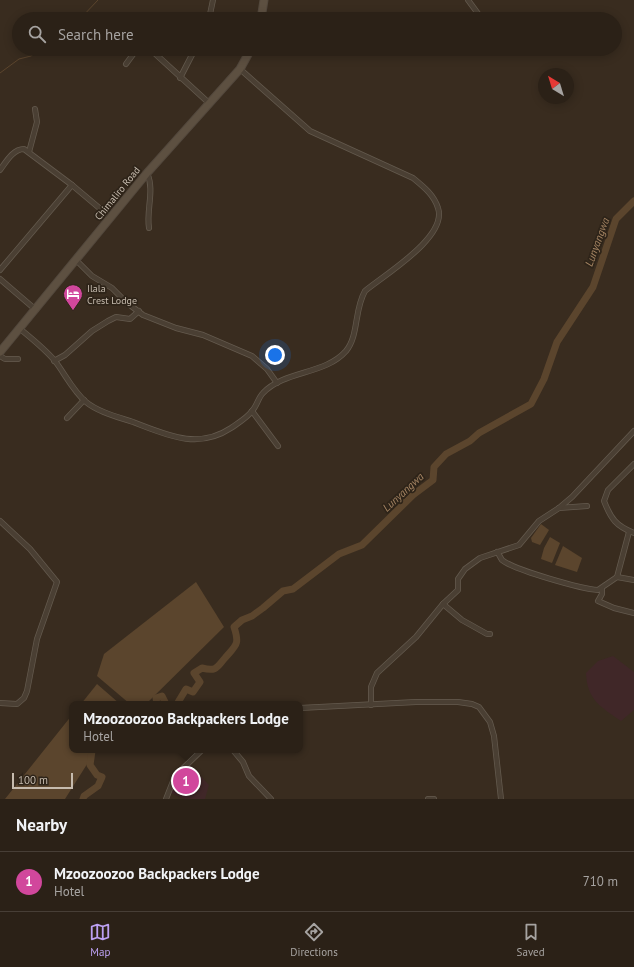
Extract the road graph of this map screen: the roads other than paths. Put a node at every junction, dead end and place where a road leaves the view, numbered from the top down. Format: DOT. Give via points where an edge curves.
graph roads {
  1 [pos="213,0"];
  2 [pos="264,0"];
  3 [pos="468,0"];
  4 [pos="210,12"];
  5 [pos="262,12"];
  6 [pos="477,12"];
  7 [pos="132,56"];
  8 [pos="157,56"];
  9 [pos="191,56"];
  10 [pos="247,56"];
  11 [pos="126,64"];
  12 [pos="240,69"];
  13 [pos="180,78"];
  14 [pos="210,104"];
  15 [pos="35,109"];
  16 [pos="30,152"];
  17 [pos="0,170"];
  18 [pos="147,173"];
  19 [pos="72,185"];
  20 [pos="110,218"];
  21 [pos="149,228"];
  22 [pos="76,261"];
  23 [pos="0,270"];
  24 [pos="0,279"];
  25 [pos="36,310"];
  26 [pos="139,311"];
  27 [pos="19,328"];
  28 [pos="0,352"];
  29 [pos="0,356"];
  30 [pos="18,359"];
  31 [pos="54,361"];
  32 [pos="277,383"];
  33 [pos="84,400"];
  34 [pos="252,411"];
  35 [pos="67,418"];
  36 [pos="634,431"];
  37 [pos="278,446"];
  38 [pos="634,464"];
  39 [pos="587,506"];
  40 [pos="559,508"];
  41 [pos="0,521"];
  42 [pos="632,533"];
  43 [pos="497,552"];
  44 [pos="617,577"];
  45 [pos="634,580"];
  46 [pos="602,589"];
  47 [pos="444,604"];
  48 [pos="634,613"];
  49 [pos="490,634"];
  50 [pos="0,703"];
  51 [pos="371,705"];
  52 [pos="303,708"];
  53 [pos="199,753"];
  54 [pos="236,753"];
  55 [pos="166,799"];
  56 [pos="271,799"];
  57 [pos="428,799"];
  58 [pos="434,799"];
  59 [pos="501,799"];
  1 -- 4 [label="street"];
  2 -- 5 [label="street"];
  3 -- 6 [label="street"];
  7 -- 11 [label="street"];
  8 -- 13 [label="street"];
  9 -- 13 [label="street"];
  10 -- 12 [label="street, Chimaliro Road"];
  12 -- 14 [label="street, Chimaliro Road"];
  12 -- 32 [label="street" via="310,131 413,178 427,190 439,210 440,219 427,242 365,291 360,300 351,344 346,351 330,363"];
  13 -- 14 [label="street"];
  14 -- 18 [label="street, Chimaliro Road"];
  15 -- 16 [label="street" via="37,122"];
  16 -- 17 [label="street" via="19,149"];
  16 -- 19 [label="street"];
  18 -- 20 [label="street, Chimaliro Road"];
  18 -- 21 [label="street" via="151,183"];
  19 -- 20 [label="street"];
  19 -- 23 [label="street"];
  20 -- 22 [label="street, Chimaliro Road"];
  22 -- 25 [label="street, Chimaliro Road"];
  22 -- 26 [label="street"];
  24 -- 25 [label="street"];
  25 -- 27 [label="street, Chimaliro Road"];
  26 -- 31 [label="street" via="130,319 116,317 108,321"];
  26 -- 32 [label="street" via="176,328 203,335 252,356 267,369"];
  27 -- 28 [label="street, Chimaliro Road"];
  27 -- 31 [label="street"];
  29 -- 30 [label="street"];
  31 -- 33 [label="street"];
  32 -- 34 [label="street" via="263,393"];
  33 -- 34 [label="street" via="91,406 147,428 184,439 199,440 220,435"];
  33 -- 35 [label="street"];
  34 -- 37 [label="street"];
  36 -- 40 [label="street"];
  38 -- 42 [label="street" via="608,490 604,501 616,524"];
  39 -- 40 [label="street"];
  40 -- 43 [label="street" via="539,521 519,545"];
  41 -- 50 [label="street" via="30,549 57,582 37,639 24,698 17,704"];
  42 -- 44 [label="street"];
  43 -- 46 [label="street" via="502,560 524,570 583,588"];
  43 -- 47 [label="street" via="480,558 465,568 458,579 460,589"];
  44 -- 45 [label="street"];
  44 -- 46 [label="street"];
  46 -- 48 [label="street" via="598,601"];
  47 -- 49 [label="street" via="462,620"];
  47 -- 51 [label="street" via="416,637 377,673 371,687"];
  51 -- 52 [label="street"];
  51 -- 59 [label="street" via="458,702 479,708 490,722 494,736"];
  53 -- 55 [label="street" via="175,776"];
  54 -- 56 [label="street" via="249,776"];
  57 -- 58 [label="street"];
}
